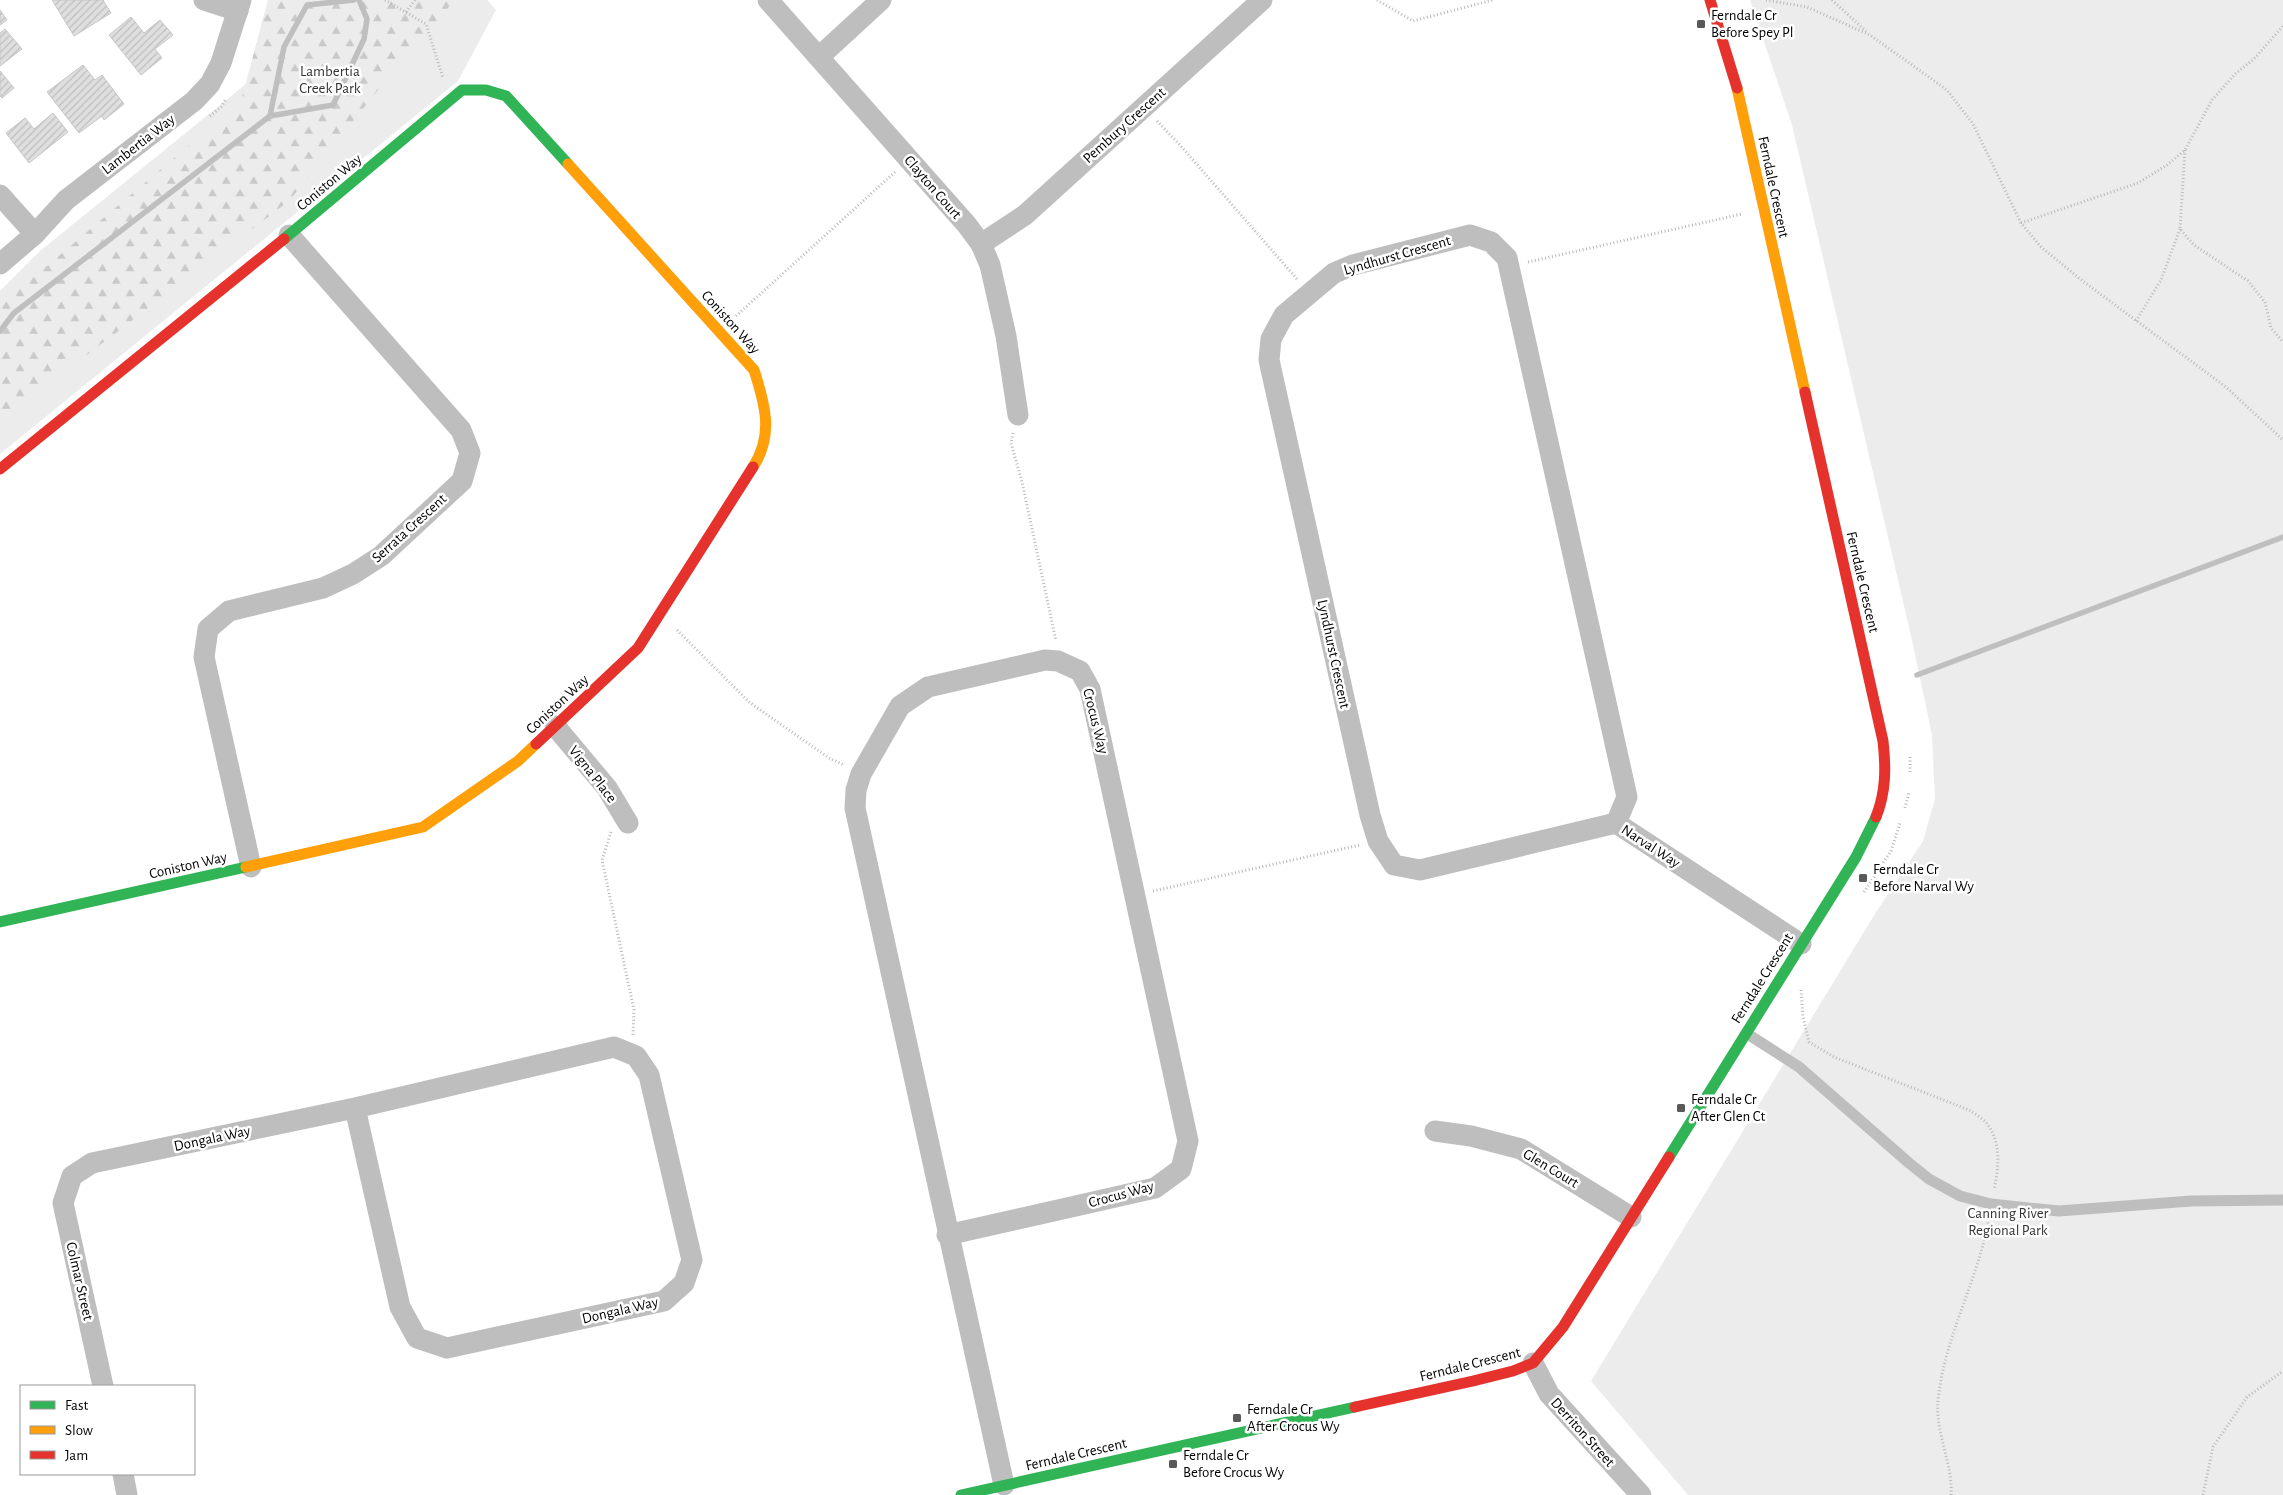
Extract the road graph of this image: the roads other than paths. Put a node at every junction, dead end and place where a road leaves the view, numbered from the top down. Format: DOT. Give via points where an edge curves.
graph roads {
  1 [pos="204,0"];
  2 [pos="768,0"];
  3 [pos="881,0"];
  4 [pos="1262,0"];
  5 [pos="1710,0"];
  6 [pos="240,5"];
  7 [pos="819,56"];
  8 [pos="0,195"];
  9 [pos="35,234"];
  10 [pos="288,235"];
  11 [pos="981,244"];
  12 [pos="0,264"];
  13 [pos="1018,415"];
  14 [pos="0,469"];
  15 [pos="555,726"];
  16 [pos="628,823"];
  17 [pos="1616,823"];
  18 [pos="1394,865"];
  19 [pos="251,866"];
  20 [pos="0,922"];
  21 [pos="1801,944"];
  22 [pos="1746,1033"];
  23 [pos="355,1108"];
  24 [pos="1435,1131"];
  25 [pos="72,1176"];
  26 [pos="2283,1200"];
  27 [pos="1631,1217"];
  28 [pos="947,1235"];
  29 [pos="1533,1364"];
  30 [pos="103,1385"];
  31 [pos="123,1475"];
  32 [pos="1004,1485"];
  33 [pos="127,1495"];
  34 [pos="960,1495"];
  35 [pos="1641,1495"];
  1 -- 6 [label="street"];
  2 -- 7 [label="street, Clayton Court"];
  3 -- 7 [label="street"];
  4 -- 11 [label="street, Pembury Crescent" via="1025,216"];
  5 -- 21 [label="street, Ferndale Crescent" via="1737,87 1887,766 1886,787 1874,824"];
  6 -- 9 [label="street, Lambertia Way" via="221,63 210,84 194,101 66,200"];
  7 -- 11 [label="street, Clayton Court"];
  8 -- 9 [label="street"];
  9 -- 12 [label="street, Lambertia Way"];
  10 -- 14 [label="street, Coniston Way"];
  10 -- 15 [label="street, Coniston Way" via="462,90 486,90 506,96 754,370 768,415 766,438 759,458 638,648"];
  10 -- 19 [label="street, Serrata Crescent" via="461,430 470,453 462,481 381,556 323,588 229,611 208,629 204,657"];
  11 -- 13 [label="street, Clayton Court" via="1006,336"];
  15 -- 16 [label="street, Vigna Place" via="607,788"];
  15 -- 19 [label="street, Coniston Way" via="518,761 423,827"];
  17 -- 18 [label="street, Narval Way" via="1420,870"];
  17 -- 18 [label="street, Lyndhurst Crescent" via="1627,797 1509,268 1506,258 1491,242 1470,235 1353,265 1334,273 1284,315 1270,339 1269,360 1378,841"];
  17 -- 21 [label="street, Narval Way"];
  19 -- 20 [label="street, Coniston Way"];
  21 -- 22 [label="street, Ferndale Crescent"];
  22 -- 26 [label="lane" via="1799,1067 1909,1164 1960,1196 1991,1204 2059,1211 2191,1201"];
  22 -- 27 [label="street, Ferndale Crescent"];
  23 -- 23 [label="street, Dongala Way" via="614,1046 636,1056 649,1074 692,1260 684,1283 664,1301 447,1348 417,1338 400,1307"];
  23 -- 25 [label="street, Dongala Way" via="92,1163"];
  24 -- 27 [label="street, Glen Court" via="1521,1149"];
  25 -- 30 [label="street, Colmar Street" via="63,1203"];
  27 -- 29 [label="street, Ferndale Crescent" via="1563,1327"];
  28 -- 28 [label="street, Crocus Way" via="854,808 856,790 861,774 900,706 928,687 1044,660 1058,661 1080,671 1090,689 1188,1141 1181,1169 1155,1188"];
  28 -- 32 [label="street, Crocus Way"];
  29 -- 32 [label="street, Ferndale Crescent" via="1473,1381"];
  29 -- 35 [label="street, Derriton Street" via="1549,1394"];
  31 -- 33 [label="street"];
  32 -- 34 [label="street, Ferndale Crescent"];
}
